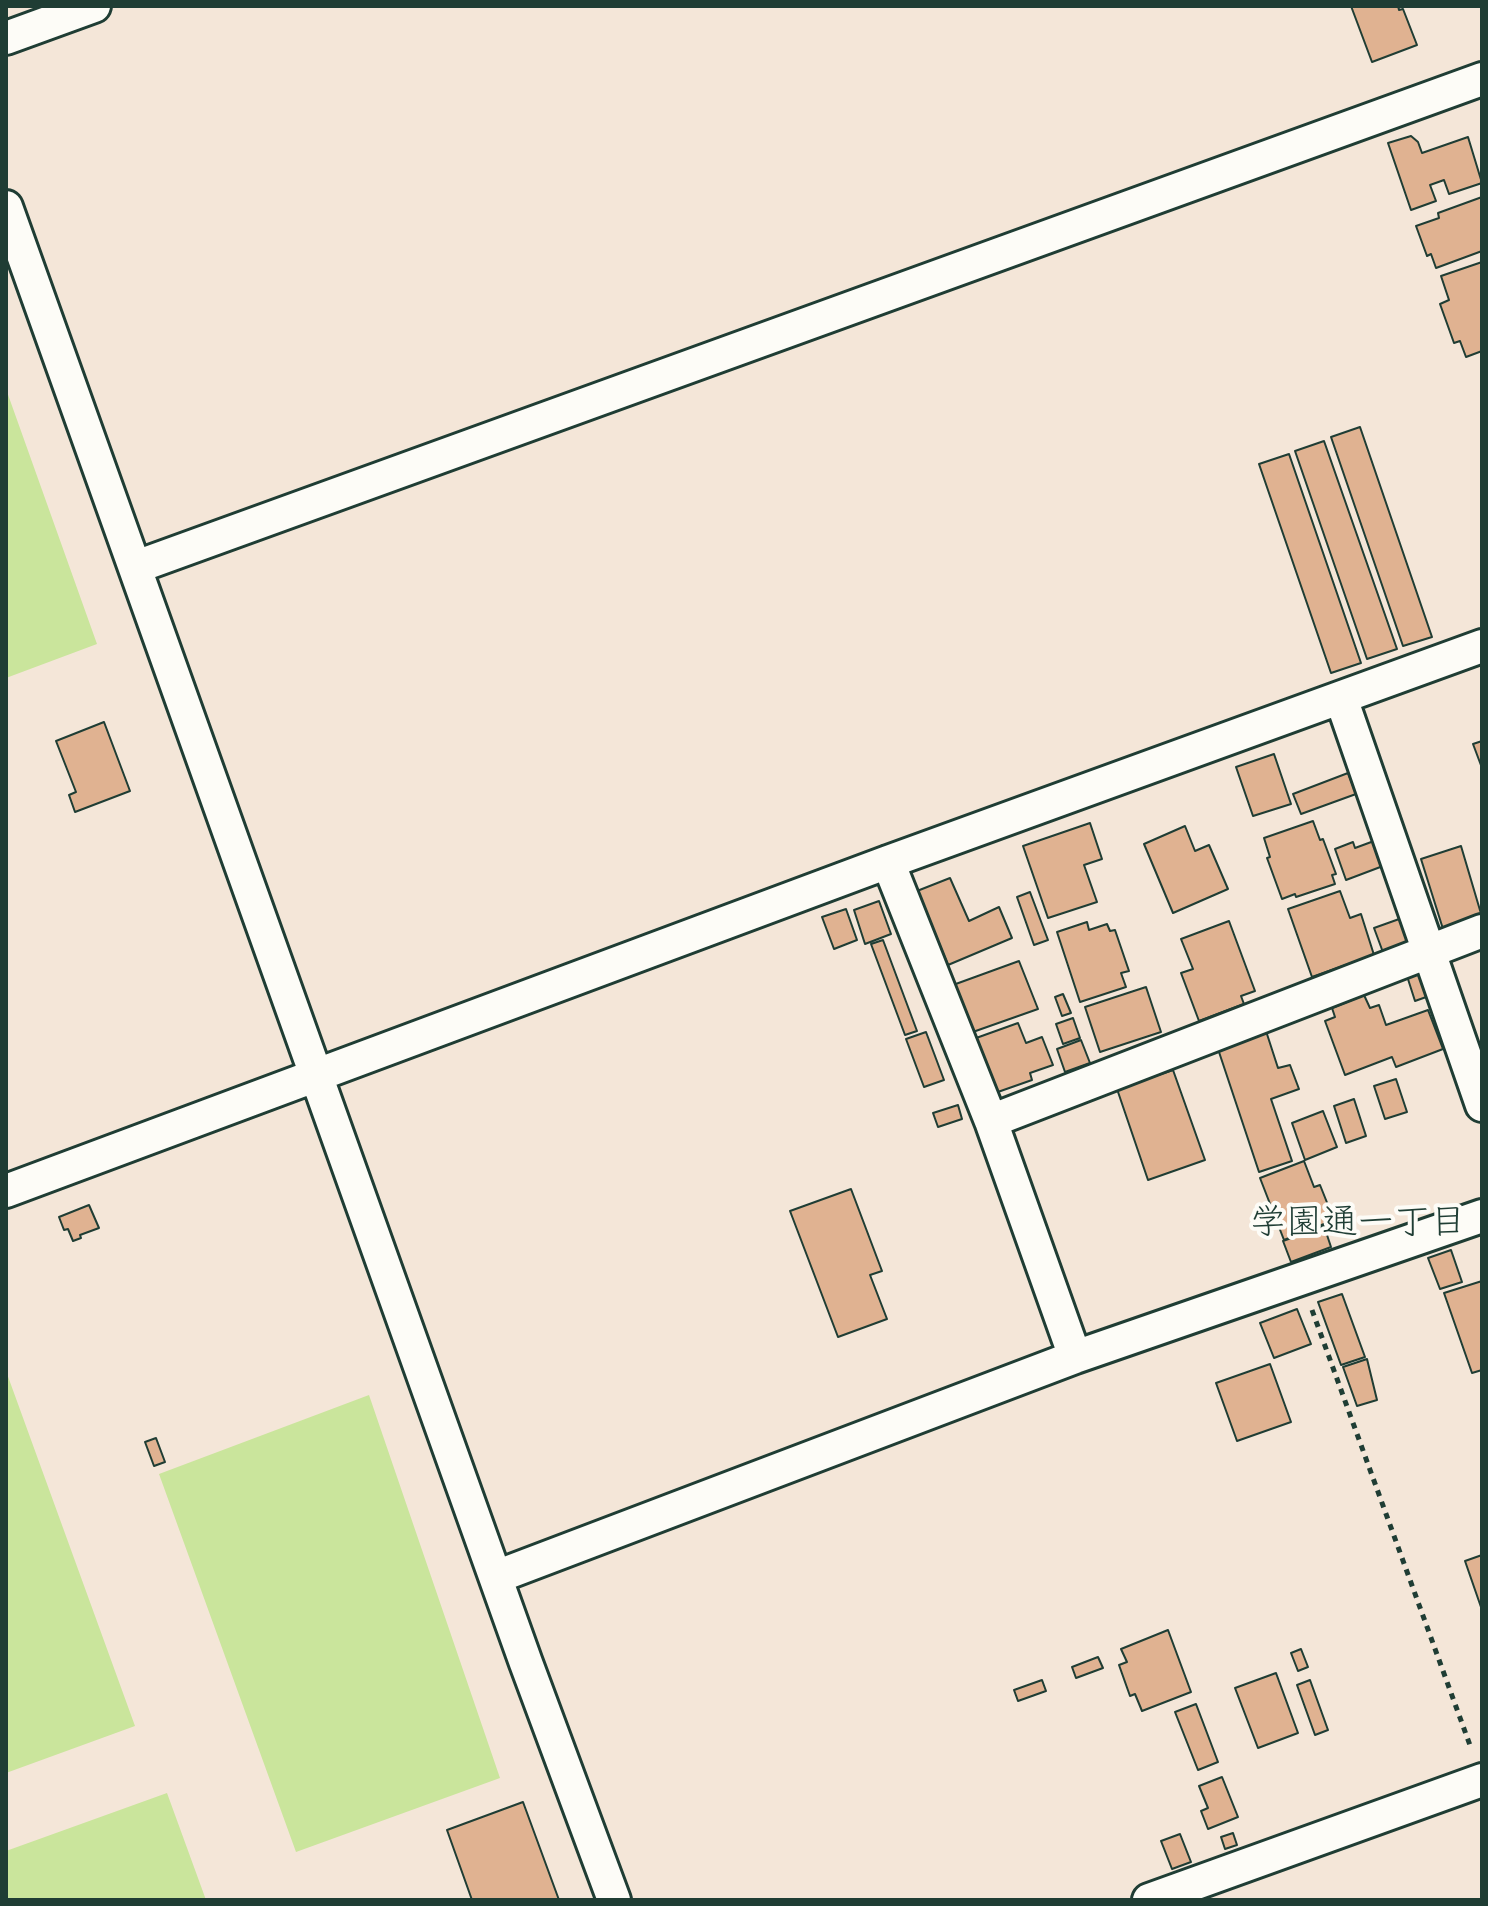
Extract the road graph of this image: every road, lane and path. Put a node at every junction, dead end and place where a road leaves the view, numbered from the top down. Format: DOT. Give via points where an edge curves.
graph roads {
  1 [pos="94,6"];
  2 [pos="6,38"];
  3 [pos="1482,79"];
  4 [pos="6,207"];
  5 [pos="136,567"];
  6 [pos="1482,646"];
  7 [pos="1341,698"];
  8 [pos="888,862"];
  9 [pos="1482,931"];
  10 [pos="1429,951"];
  11 [pos="318,1076"];
  12 [pos="1482,1105"];
  13 [pos="991,1121"];
  14 [pos="6,1191"];
  15 [pos="1482,1216"];
  16 [pos="1301,1279"];
  17 [pos="1075,1357"];
  18 [pos="496,1577"];
  19 [pos="1479,1771"];
  20 [pos="614,1900"];
  21 [pos="1149,1900"];
  1 -- 2 [label="street"];
  3 -- 5 [label="street"];
  4 -- 5 [label="street"];
  5 -- 11 [label="street"];
  6 -- 7 [label="street"];
  7 -- 8 [label="street"];
  7 -- 10 [label="street"];
  8 -- 11 [label="street"];
  8 -- 13 [label="street"];
  9 -- 10 [label="street"];
  10 -- 12 [label="street"];
  10 -- 13 [label="street"];
  11 -- 14 [label="street"];
  11 -- 18 [label="street"];
  13 -- 17 [label="street"];
  15 -- 16 [label="street"];
  16 -- 17 [label="street"];
  16 -- 19 [label="path"];
  17 -- 18 [label="street"];
  18 -- 20 [label="street"];
  19 -- 21 [label="street"];
}
